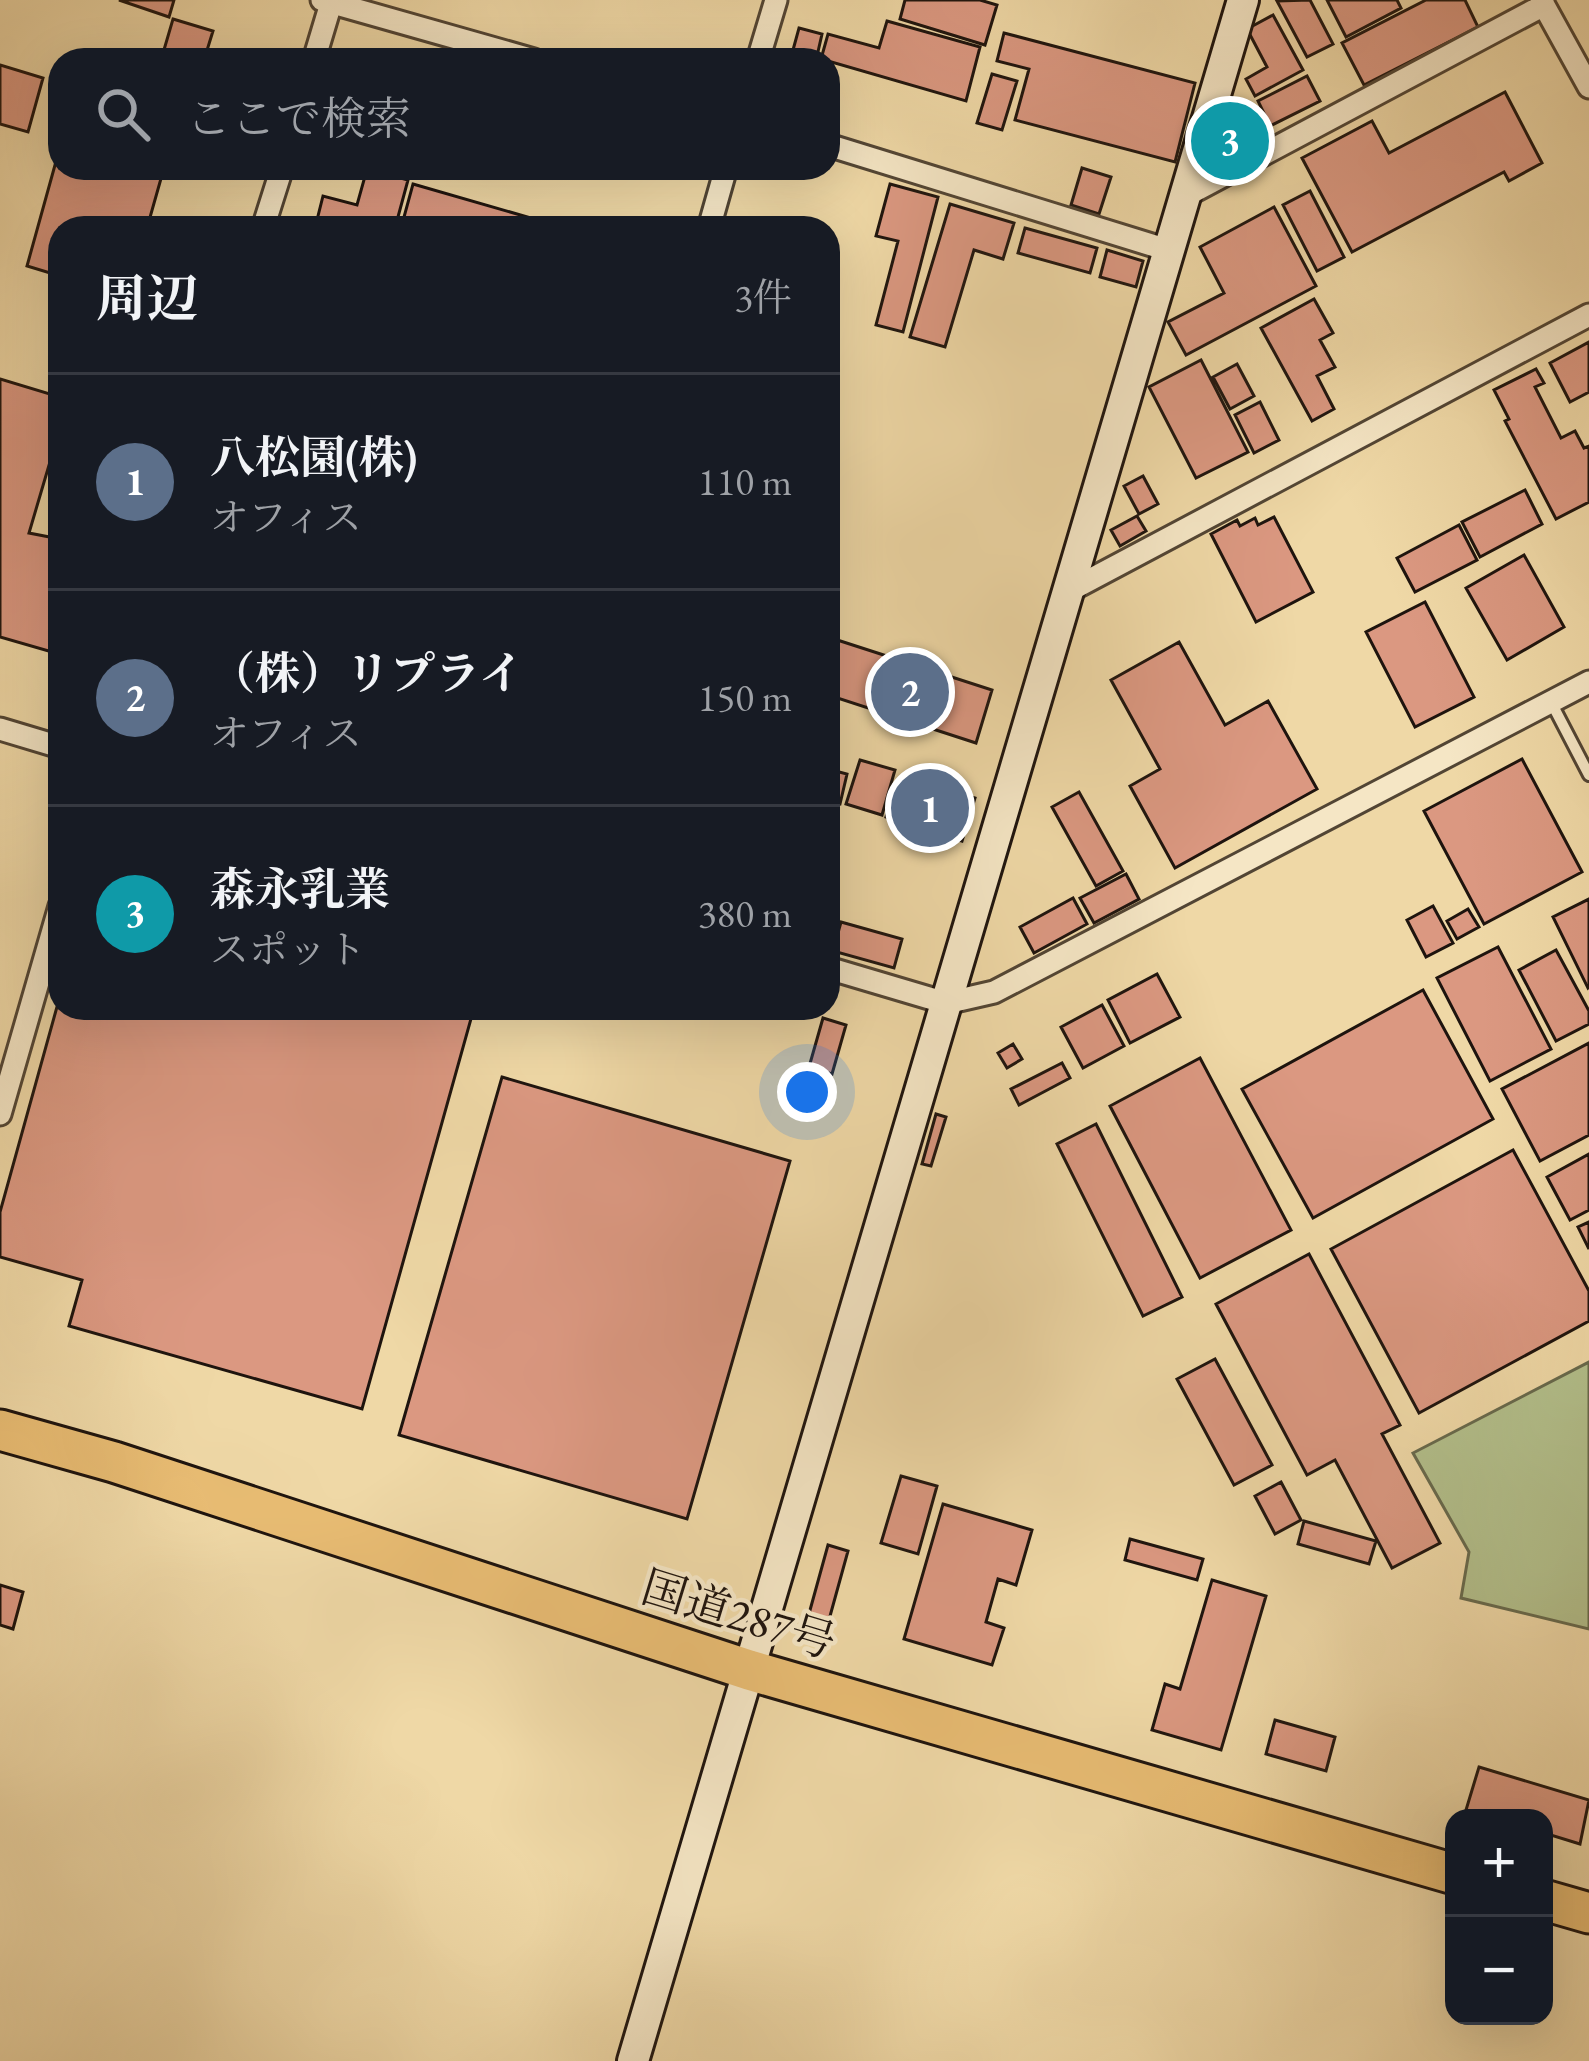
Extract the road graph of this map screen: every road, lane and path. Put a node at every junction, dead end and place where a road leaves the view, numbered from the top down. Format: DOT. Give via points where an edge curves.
graph roads {
  1 [pos="776,0"];
  2 [pos="1243,0"];
  3 [pos="329,1"];
  4 [pos="1543,2"];
  5 [pos="317,48"];
  6 [pos="492,48"];
  7 [pos="762,48"];
  8 [pos="1588,83"];
  9 [pos="840,149"];
  10 [pos="277,180"];
  11 [pos="723,180"];
  12 [pos="1187,195"];
  13 [pos="267,216"];
  14 [pos="713,216"];
  15 [pos="1171,251"];
  16 [pos="1589,315"];
  17 [pos="1067,592"];
  18 [pos="1589,682"];
  19 [pos="1551,702"];
  20 [pos="0,729"];
  21 [pos="48,743"];
  22 [pos="1589,775"];
  23 [pos="48,948"];
  24 [pos="840,972"];
  25 [pos="946,1003"];
  26 [pos="0,1114"];
  27 [pos="0,1430"];
  28 [pos="749,1670"];
  29 [pos="1445,1871"];
  30 [pos="1553,1903"];
  31 [pos="1589,1913"];
  32 [pos="633,2061"];
  1 -- 7 [label="street"];
  2 -- 12 [label="street"];
  3 -- 5 [label="street"];
  3 -- 6 [label="street"];
  4 -- 8 [label="street"];
  4 -- 12 [label="street"];
  9 -- 15 [label="street"];
  10 -- 13 [label="street"];
  11 -- 14 [label="street"];
  12 -- 15 [label="street"];
  15 -- 17 [label="street"];
  16 -- 17 [label="street"];
  17 -- 25 [label="street"];
  18 -- 19 [label="street"];
  19 -- 22 [label="lane"];
  19 -- 25 [label="street" via="994,992"];
  20 -- 21 [label="street"];
  23 -- 26 [label="street"];
  24 -- 25 [label="street"];
  25 -- 28 [label="street"];
  27 -- 28 [label="highway, 国道287号"];
  28 -- 29 [label="highway, 国道287号"];
  28 -- 32 [label="street"];
  30 -- 31 [label="highway"];
}
